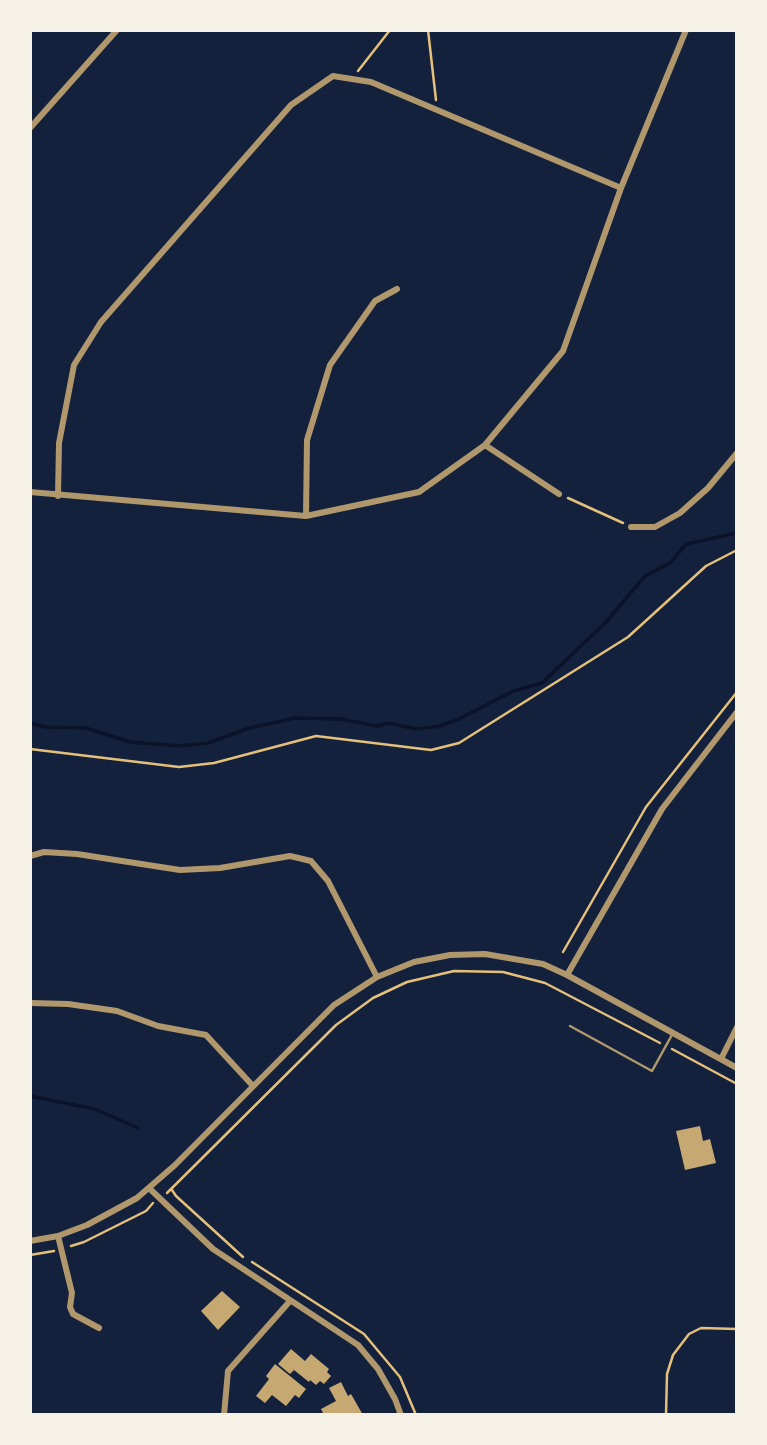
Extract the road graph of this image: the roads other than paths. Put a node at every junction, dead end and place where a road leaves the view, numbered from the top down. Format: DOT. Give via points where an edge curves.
graph roads {
  1 [pos="117,30"];
  2 [pos="686,30"];
  3 [pos="30,128"];
  4 [pos="621,188"];
  5 [pos="397,289"];
  6 [pos="485,446"];
  7 [pos="737,453"];
  8 [pos="30,492"];
  9 [pos="559,494"];
  10 [pos="58,496"];
  11 [pos="306,516"];
  12 [pos="631,527"];
  13 [pos="737,712"];
  14 [pos="30,856"];
  15 [pos="567,975"];
  16 [pos="377,977"];
  17 [pos="30,1003"];
  18 [pos="570,1026"];
  19 [pos="737,1027"];
  20 [pos="674,1032"];
  21 [pos="721,1059"];
  22 [pos="737,1068"];
  23 [pos="253,1086"];
  24 [pos="149,1189"];
  25 [pos="58,1236"];
  26 [pos="30,1241"];
  27 [pos="290,1301"];
  28 [pos="99,1328"];
  29 [pos="225,1415"];
  30 [pos="401,1415"];
  1 -- 3 [label="street"];
  2 -- 4 [label="street"];
  4 -- 6 [label="street" via="564,351"];
  4 -- 10 [label="street" via="372,82 333,76 291,105 101,322 74,365 60,443"];
  5 -- 11 [label="street" via="375,301 330,365 307,440"];
  6 -- 9 [label="street"];
  6 -- 11 [label="street" via="419,492"];
  7 -- 12 [label="street" via="709,488 680,513 655,527"];
  8 -- 10 [label="street"];
  10 -- 11 [label="street"];
  13 -- 15 [label="street" via="662,809"];
  14 -- 16 [label="street" via="77,854 180,870 290,856 311,861 328,881"];
  15 -- 16 [label="street" via="543,964 485,954 414,962"];
  15 -- 20 [label="street"];
  16 -- 23 [label="street" via="334,1005"];
  17 -- 23 [label="street" via="117,1010 158,1026 206,1035"];
  18 -- 20 [label="lane" via="652,1071"];
  19 -- 21 [label="street"];
  20 -- 21 [label="street"];
  21 -- 22 [label="street"];
  23 -- 24 [label="street"];
  24 -- 25 [label="street" via="87,1226"];
  24 -- 27 [label="street" via="213,1248"];
  25 -- 26 [label="street"];
  25 -- 28 [label="street" via="73,1314"];
  27 -- 29 [label="street" via="228,1371"];
  27 -- 30 [label="street" via="358,1345 379,1369"];
}
